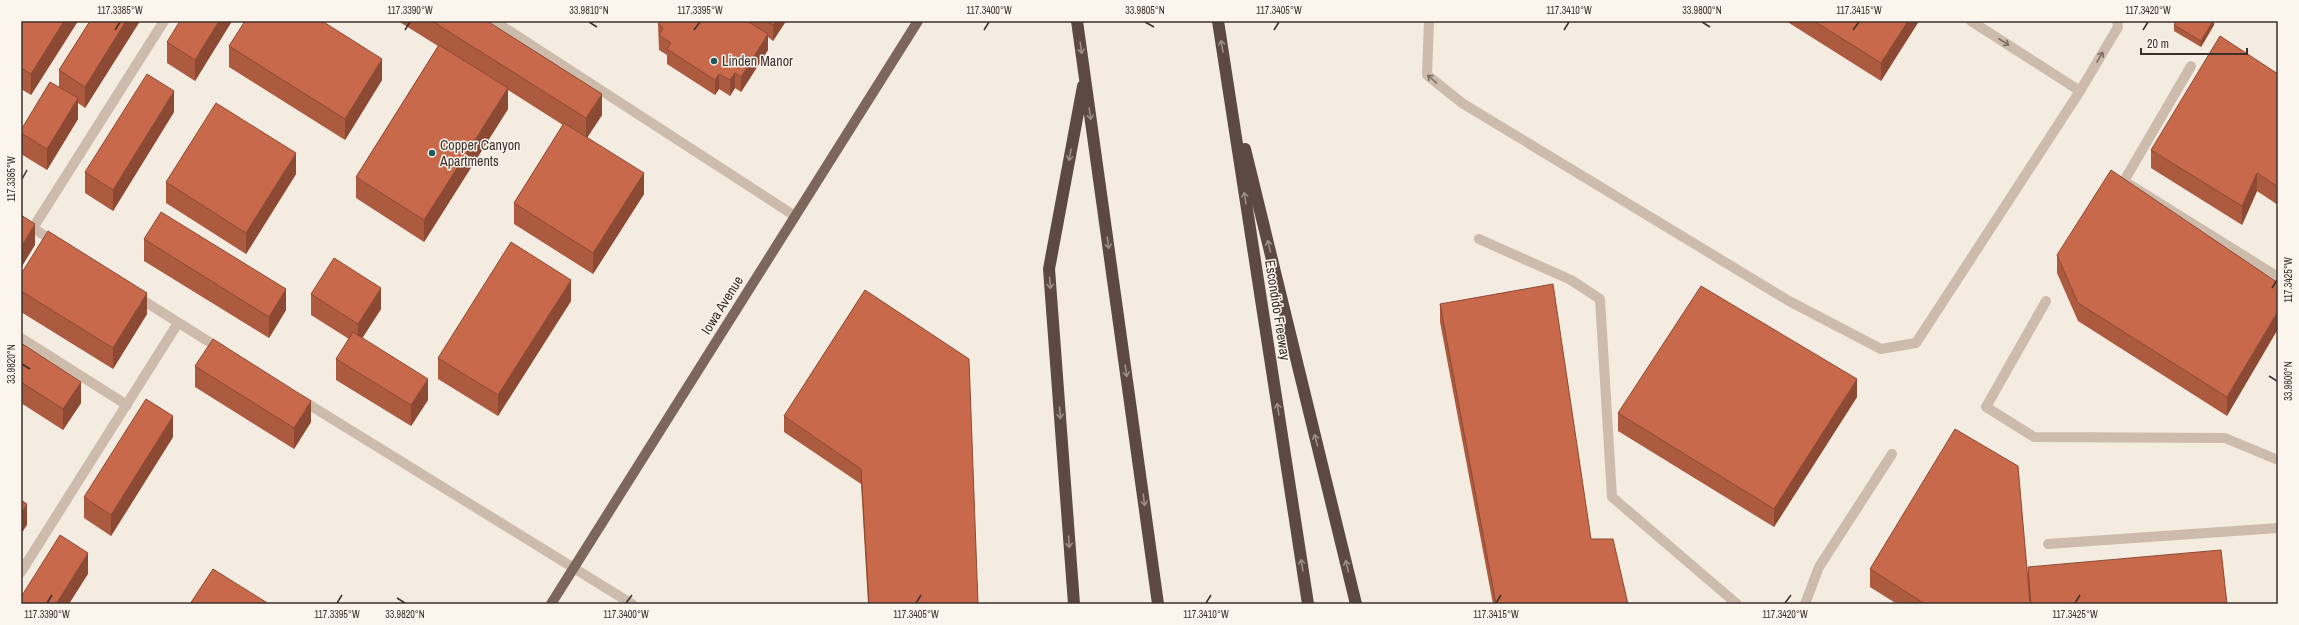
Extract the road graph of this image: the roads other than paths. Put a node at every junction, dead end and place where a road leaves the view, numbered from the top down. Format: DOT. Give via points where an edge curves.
graph roads {
  1 [pos="164,21"];
  2 [pos="494,21"];
  3 [pos="918,21"];
  4 [pos="1077,21"];
  5 [pos="1218,21"];
  6 [pos="1428,21"];
  7 [pos="1971,21"];
  8 [pos="2117,21"];
  9 [pos="2191,66"];
  10 [pos="1226,70"];
  11 [pos="1085,75"];
  12 [pos="2080,91"];
  13 [pos="795,216"];
  14 [pos="1480,239"];
  15 [pos="66,249"];
  16 [pos="2278,277"];
  17 [pos="125,288"];
  18 [pos="2046,301"];
  19 [pos="178,323"];
  20 [pos="21,338"];
  21 [pos="232,356"];
  22 [pos="292,394"];
  23 [pos="127,405"];
  24 [pos="1892,454"];
  25 [pos="2278,460"];
  26 [pos="2278,528"];
  27 [pos="2048,544"];
  28 [pos="574,568"];
  29 [pos="21,572"];
  30 [pos="551,604"];
  31 [pos="632,604"];
  32 [pos="1074,604"];
  33 [pos="1158,604"];
  34 [pos="1308,604"];
  35 [pos="1356,604"];
  36 [pos="1737,604"];
  37 [pos="1805,604"];
  1 -- 15 [label="lane" via="30,226"];
  2 -- 13 [label="lane"];
  3 -- 13 [label="main road, Iowa Avenue"];
  4 -- 11 [label="highway, one-way"];
  10 -- 5 [label="highway, Escondido Freeway, one-way"];
  12 -- 6 [label="lane, one-way" via="1916,343 1881,349 1790,301 1462,103 1427,75"];
  7 -- 12 [label="lane, one-way"];
  12 -- 8 [label="lane, one-way" via="2118,26"];
  9 -- 16 [label="lane" via="2124,181"];
  34 -- 10 [label="highway, Escondido Freeway, one-way"];
  35 -- 10 [label="highway, one-way"];
  11 -- 32 [label="highway, one-way" via="1049,269"];
  11 -- 33 [label="highway, one-way"];
  13 -- 28 [label="main road, Iowa Avenue"];
  14 -- 36 [label="lane" via="1571,280 1600,299 1612,497"];
  17 -- 19 [label="lane"];
  18 -- 25 [label="lane" via="1986,407 2034,437 2225,438"];
  19 -- 21 [label="lane"];
  19 -- 23 [label="lane"];
  20 -- 23 [label="lane"];
  22 -- 28 [label="lane"];
  23 -- 29 [label="lane"];
  24 -- 37 [label="lane" via="1819,567"];
  26 -- 27 [label="lane"];
  28 -- 30 [label="main road, Iowa Avenue"];
  28 -- 31 [label="lane"];
}
